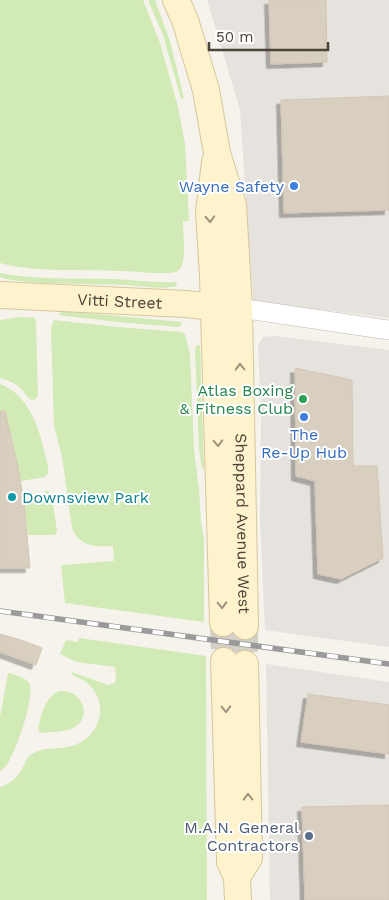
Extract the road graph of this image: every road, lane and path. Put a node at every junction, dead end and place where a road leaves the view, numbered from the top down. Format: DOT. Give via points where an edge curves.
graph roads {
  1 [pos="176,0"];
  2 [pos="0,295"];
  3 [pos="226,308"];
  4 [pos="389,330"];
  5 [pos="234,624"];
  6 [pos="235,662"];
  7 [pos="238,889"];
  1 -- 3 [label="main road, Sheppard Avenue West" via="206,90 216,154 209,212 213,275"];
  2 -- 3 [label="main road, Vitti Street"];
  3 -- 4 [label="street"];
  3 -- 5 [label="main road, Sheppard Avenue West"];
  6 -- 7 [label="main road" via="230,862"];
}
